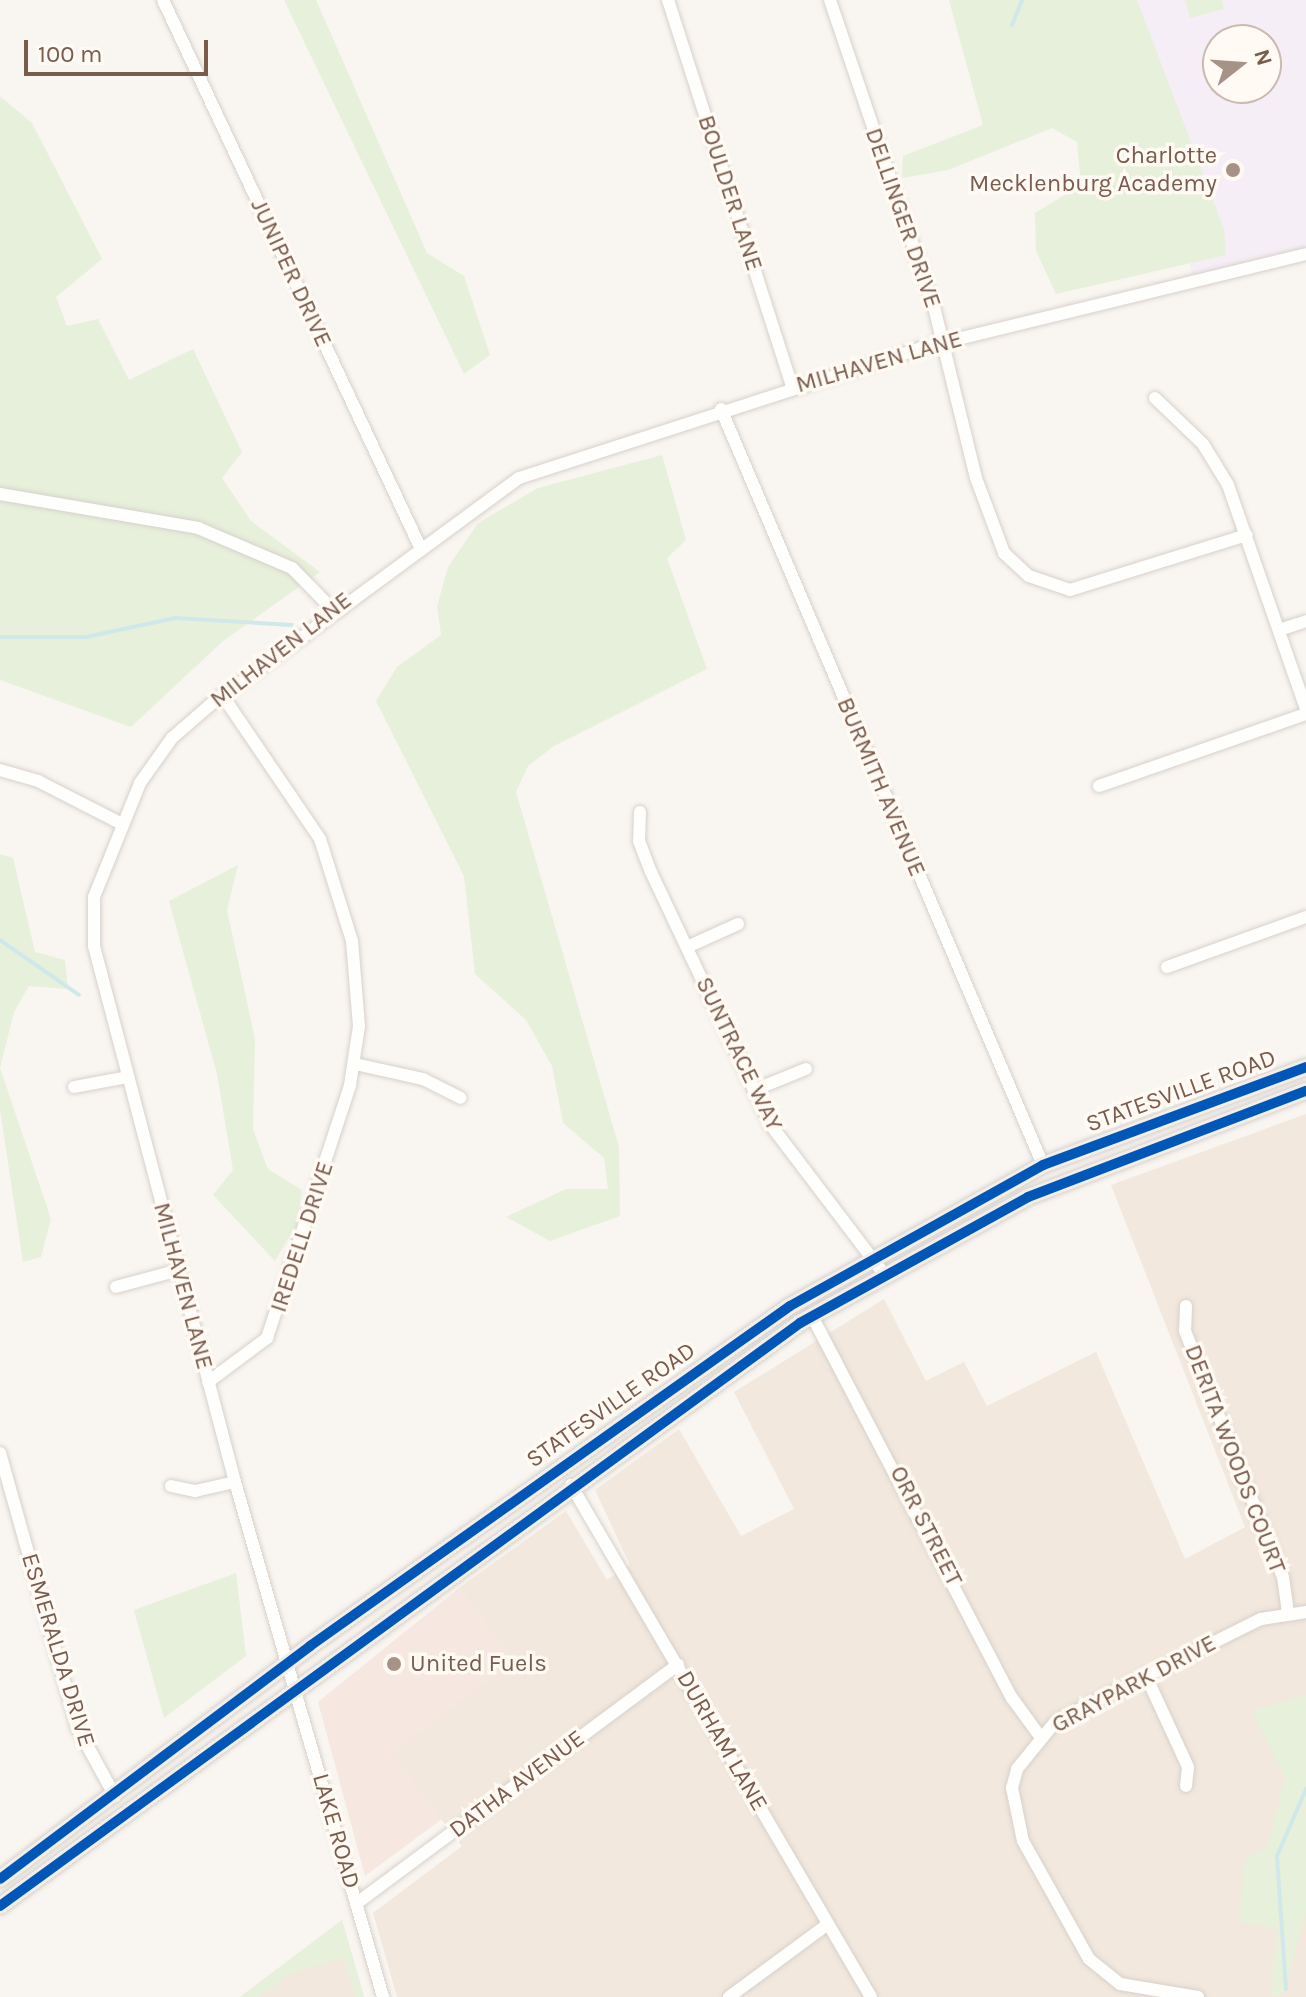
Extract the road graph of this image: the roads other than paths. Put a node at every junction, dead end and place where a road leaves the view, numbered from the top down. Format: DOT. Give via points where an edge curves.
graph roads {
  1 [pos="163,0"];
  2 [pos="668,0"];
  3 [pos="830,0"];
  4 [pos="1306,254"];
  5 [pos="943,343"];
  6 [pos="792,387"];
  7 [pos="1155,398"];
  8 [pos="721,409"];
  9 [pos="0,494"];
  10 [pos="1247,535"];
  11 [pos="420,547"];
  12 [pos="332,609"];
  13 [pos="1306,621"];
  14 [pos="1279,630"];
  15 [pos="222,695"];
  16 [pos="1306,711"];
  17 [pos="0,770"];
  18 [pos="1099,786"];
  19 [pos="640,812"];
  20 [pos="120,823"];
  21 [pos="1306,917"];
  22 [pos="738,924"];
  23 [pos="687,947"];
  24 [pos="1167,967"];
  25 [pos="355,1064"];
  26 [pos="1306,1067"];
  27 [pos="806,1069"];
  28 [pos="128,1077"];
  29 [pos="74,1087"];
  30 [pos="754,1090"];
  31 [pos="1304,1097"];
  32 [pos="461,1098"];
  33 [pos="1043,1165"];
  34 [pos="872,1256"];
  35 [pos="179,1270"];
  36 [pos="883,1273"];
  37 [pos="116,1287"];
  38 [pos="1186,1306"];
  39 [pos="812,1316"];
  40 [pos="208,1382"];
  41 [pos="0,1453"];
  42 [pos="235,1482"];
  43 [pos="571,1485"];
  44 [pos="171,1486"];
  45 [pos="1288,1612"];
  46 [pos="1306,1612"];
  47 [pos="286,1665"];
  48 [pos="678,1665"];
  49 [pos="1146,1676"];
  50 [pos="294,1689"];
  51 [pos="1039,1735"];
  52 [pos="1186,1786"];
  53 [pos="115,1796"];
  54 [pos="0,1879"];
  55 [pos="357,1903"];
  56 [pos="0,1906"];
  57 [pos="828,1924"];
  58 [pos="383,1997"];
  59 [pos="729,1997"];
  60 [pos="871,1997"];
  61 [pos="1198,1997"];
  1 -- 11 [label="street, JUNIPER DRIVE"];
  2 -- 6 [label="street, BOULDER LANE"];
  3 -- 5 [label="street, DELLINGER DRIVE"];
  4 -- 5 [label="street, MILHAVEN LANE"];
  5 -- 6 [label="street, MILHAVEN LANE"];
  5 -- 10 [label="street, DELLINGER DRIVE" via="994,531 1029,576 1084,589"];
  6 -- 8 [label="street, MILHAVEN LANE"];
  7 -- 10 [label="street" via="1216,462"];
  8 -- 11 [label="street, MILHAVEN LANE" via="519,478"];
  8 -- 33 [label="street, BURMITH AVENUE"];
  9 -- 12 [label="street" via="198,528 292,568"];
  10 -- 14 [label="street"];
  11 -- 12 [label="street, MILHAVEN LANE"];
  12 -- 15 [label="street, MILHAVEN LANE"];
  13 -- 14 [label="street"];
  14 -- 16 [label="street"];
  15 -- 20 [label="street, MILHAVEN LANE" via="154,759"];
  15 -- 25 [label="street, IREDELL DRIVE" via="309,817 337,882 357,973"];
  16 -- 18 [label="street"];
  17 -- 20 [label="street" via="38,781"];
  19 -- 23 [label="street, SUNTRACE WAY" via="639,841"];
  20 -- 28 [label="street, MILHAVEN LANE" via="92,923"];
  21 -- 24 [label="street"];
  22 -- 23 [label="street"];
  23 -- 30 [label="street, SUNTRACE WAY"];
  25 -- 32 [label="street" via="423,1079"];
  25 -- 40 [label="street, IREDELL DRIVE" via="267,1338"];
  26 -- 33 [label="main road, STATESVILLE ROAD"];
  27 -- 30 [label="street"];
  28 -- 29 [label="street"];
  28 -- 35 [label="street, MILHAVEN LANE"];
  30 -- 34 [label="street, SUNTRACE WAY" via="778,1136"];
  31 -- 36 [label="main road, STATESVILLE ROAD" via="1074,1176"];
  33 -- 34 [label="main road, STATESVILLE ROAD"];
  34 -- 36 [label="street, SUNTRACE WAY"];
  34 -- 47 [label="main road, STATESVILLE ROAD" via="679,1380"];
  35 -- 37 [label="street"];
  35 -- 40 [label="street, MILHAVEN LANE"];
  36 -- 39 [label="main road, STATESVILLE ROAD"];
  38 -- 45 [label="street, DERITA WOODS COURT" via="1185,1331 1283,1577"];
  39 -- 43 [label="main road, STATESVILLE ROAD"];
  39 -- 51 [label="street, ORR STREET" via="1012,1698"];
  40 -- 42 [label="street, MILHAVEN LANE"];
  41 -- 53 [label="street, ESMERALDA DRIVE" via="77,1727"];
  42 -- 44 [label="street" via="195,1491"];
  42 -- 47 [label="street, MILHAVEN LANE"];
  43 -- 48 [label="street, DURHAM LANE"];
  43 -- 50 [label="main road, STATESVILLE ROAD"];
  45 -- 46 [label="street, GRAYPARK DRIVE"];
  45 -- 49 [label="street, GRAYPARK DRIVE"];
  47 -- 50 [label="street, LAKE ROAD"];
  47 -- 53 [label="main road, STATESVILLE ROAD"];
  48 -- 55 [label="street, DATHA AVENUE"];
  48 -- 57 [label="street, DURHAM LANE"];
  49 -- 51 [label="street, GRAYPARK DRIVE"];
  49 -- 52 [label="street" via="1188,1767"];
  50 -- 55 [label="street, LAKE ROAD"];
  50 -- 56 [label="main road, STATESVILLE ROAD"];
  51 -- 61 [label="street, GRAYPARK DRIVE" via="1015,1779 1016,1817 1067,1924 1089,1959 1120,1984"];
  53 -- 54 [label="main road, STATESVILLE ROAD"];
  55 -- 58 [label="street, LAKE ROAD"];
  57 -- 59 [label="street"];
  57 -- 60 [label="street, DURHAM LANE"];
}
